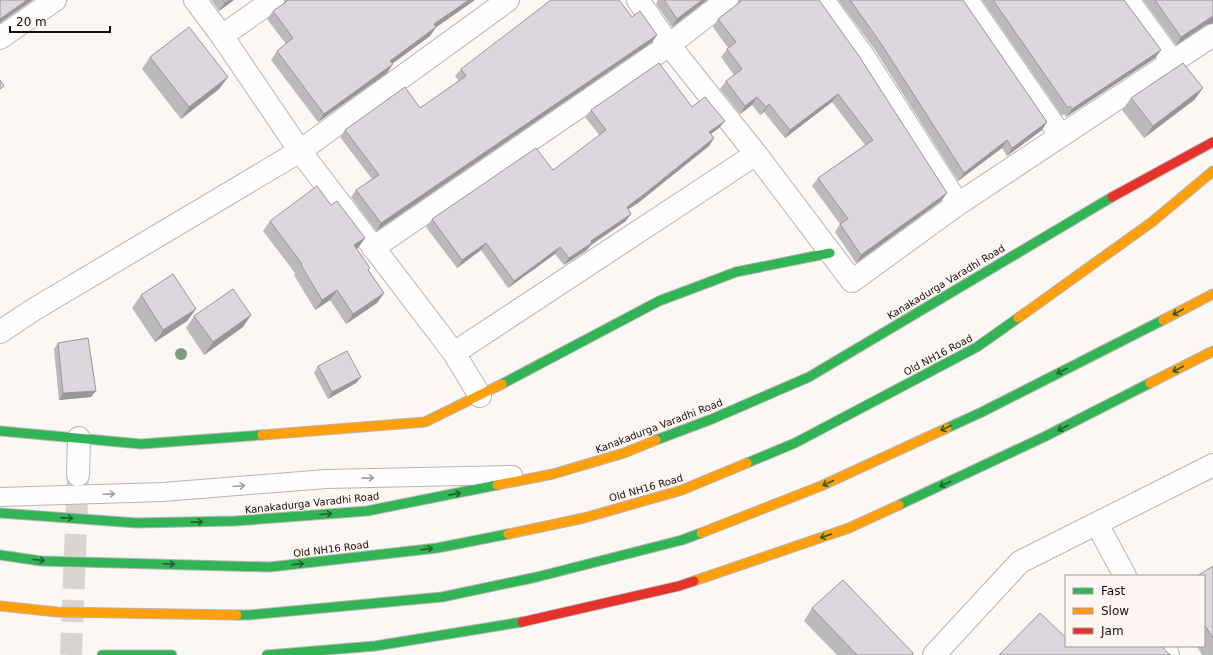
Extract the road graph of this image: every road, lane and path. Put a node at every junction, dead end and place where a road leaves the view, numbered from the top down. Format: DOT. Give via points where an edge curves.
graph roads {
  1 [pos="55,0"];
  2 [pos="195,0"];
  3 [pos="273,0"];
  4 [pos="508,0"];
  5 [pos="638,0"];
  6 [pos="728,0"];
  7 [pos="823,0"];
  8 [pos="967,0"];
  9 [pos="1128,0"];
  10 [pos="1213,35"];
  11 [pos="222,36"];
  12 [pos="0,38"];
  13 [pos="669,45"];
  14 [pos="1173,62"];
  15 [pos="1061,136"];
  16 [pos="1213,142"];
  17 [pos="300,151"];
  18 [pos="756,154"];
  19 [pos="1213,171"];
  20 [pos="958,204"];
  21 [pos="374,248"];
  22 [pos="830,253"];
  23 [pos="1213,294"];
  24 [pos="0,332"];
  25 [pos="1213,351"];
  26 [pos="454,353"];
  27 [pos="480,396"];
  28 [pos="0,431"];
  29 [pos="79,438"];
  30 [pos="1213,465"];
  31 [pos="78,474"];
  32 [pos="554,474"];
  33 [pos="0,497"];
  34 [pos="0,513"];
  35 [pos="1097,524"];
  36 [pos="0,555"];
  37 [pos="1124,575"];
  38 [pos="0,606"];
  39 [pos="102,655"];
  40 [pos="172,655"];
  41 [pos="267,655"];
  42 [pos="934,655"];
  1 -- 12 [label="street"];
  2 -- 11 [label="street"];
  3 -- 11 [label="street"];
  4 -- 17 [label="street"];
  5 -- 13 [label="street"];
  6 -- 13 [label="street"];
  7 -- 20 [label="street" via="864,56"];
  8 -- 15 [label="street"];
  9 -- 14 [label="street"];
  10 -- 14 [label="street"];
  11 -- 17 [label="street"];
  13 -- 18 [label="street"];
  13 -- 21 [label="street"];
  14 -- 15 [label="street"];
  15 -- 20 [label="street"];
  16 -- 32 [label="main road, Kanakadurga Varadhi Road" via="1100,203 809,377 624,453"];
  17 -- 21 [label="street"];
  17 -- 24 [label="street"];
  18 -- 22 [label="street"];
  18 -- 26 [label="street"];
  36 -- 19 [label="main road, Old NH16 Road, one-way" via="41,561 270,567 437,548 584,518 682,490 795,443 977,347 1152,222"];
  20 -- 22 [label="street" via="852,281"];
  21 -- 26 [label="street"];
  22 -- 27 [label="main road" via="736,272 659,301"];
  23 -- 38 [label="main road, one-way" via="982,412 821,486 674,542 536,577 434,597 249,615 57,612"];
  25 -- 41 [label="main road, one-way" via="1044,438 849,528 679,586 532,621 375,646"];
  26 -- 27 [label="street"];
  27 -- 29 [label="main road" via="425,422 141,444"];
  28 -- 29 [label="main road"];
  29 -- 31 [label="street"];
  30 -- 35 [label="street"];
  33 -- 32 [label="lane, one-way" via="164,492 326,479"];
  34 -- 32 [label="main road, Kanakadurga Varadhi Road, one-way" via="137,523 235,522 367,510"];
  35 -- 37 [label="street"];
  35 -- 42 [label="street" via="1020,562"];
  39 -- 40 [label="main road"];
}
